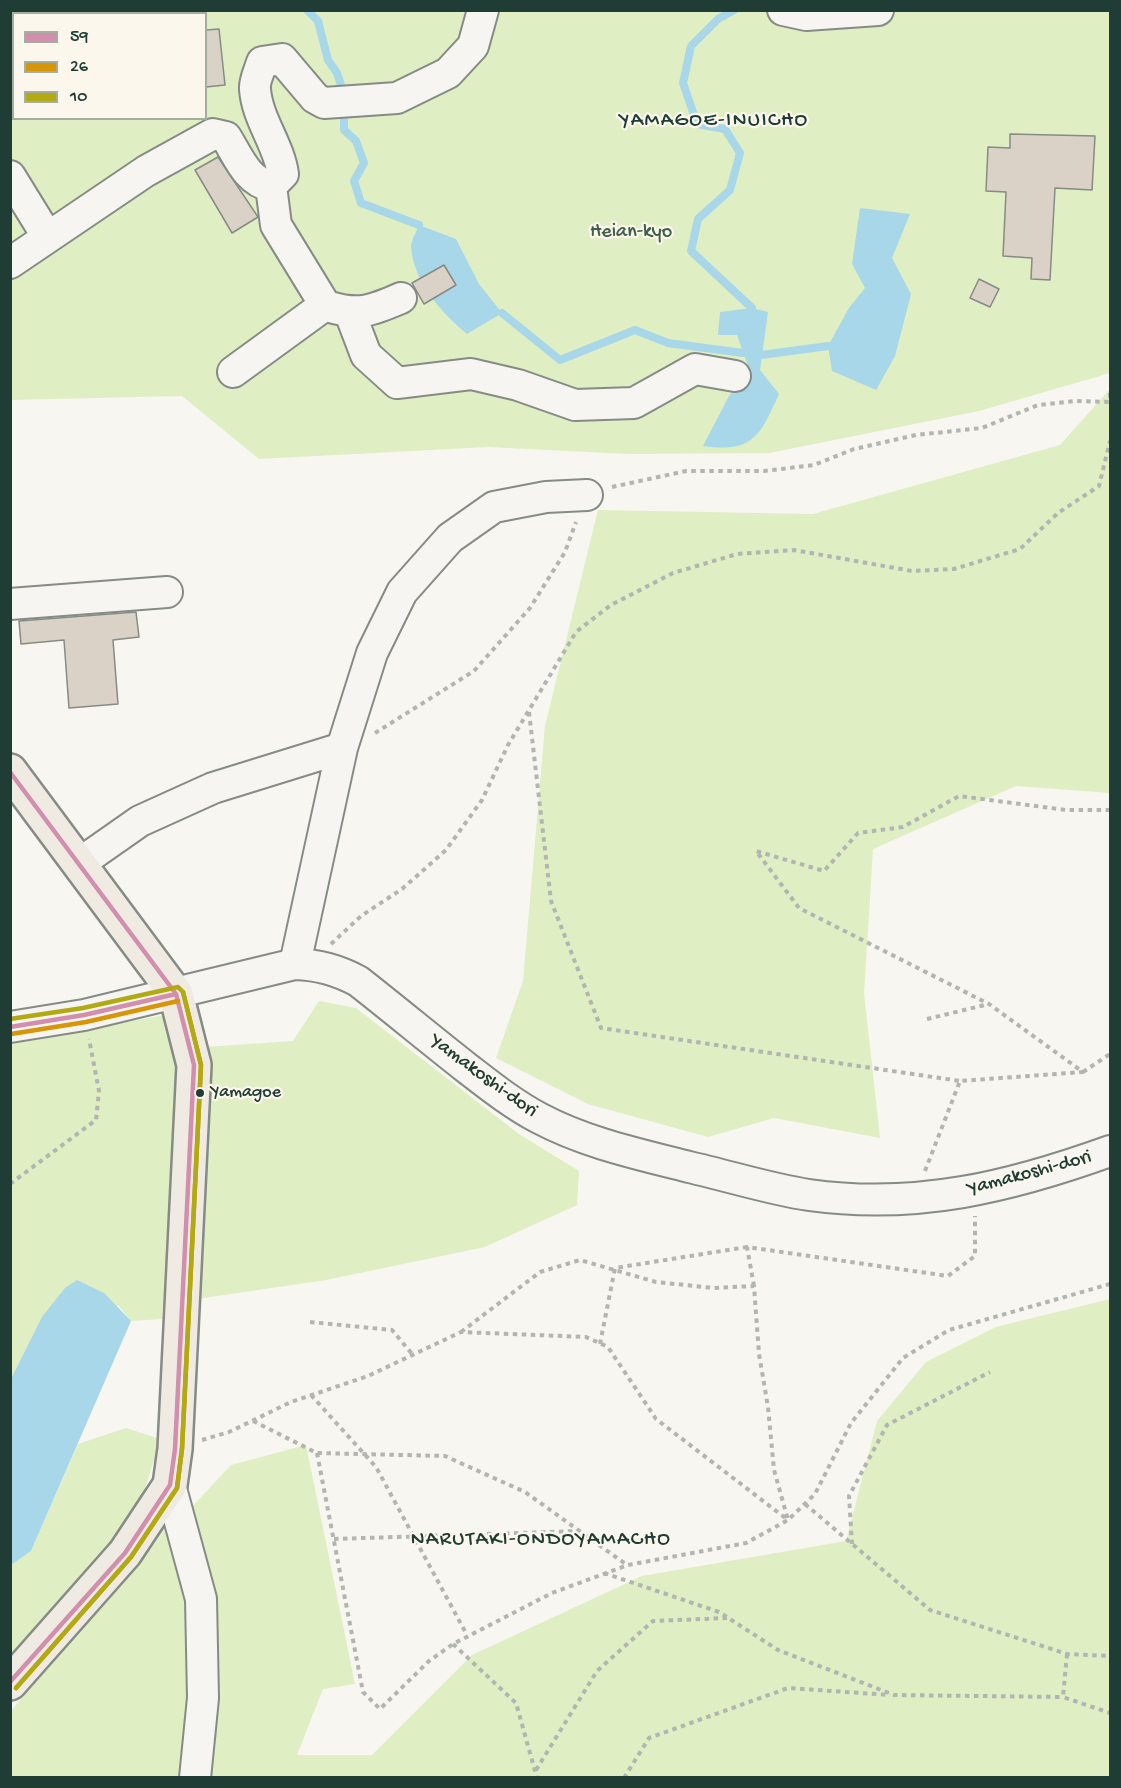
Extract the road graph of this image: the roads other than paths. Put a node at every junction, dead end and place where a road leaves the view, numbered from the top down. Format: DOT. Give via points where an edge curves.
graph roads {
  1 [pos="483,10"];
  2 [pos="783,10"];
  3 [pos="878,10"];
  4 [pos="10,176"];
  5 [pos="271,186"];
  6 [pos="47,237"];
  7 [pos="10,263"];
  8 [pos="401,298"];
  9 [pos="337,309"];
  10 [pos="233,372"];
  11 [pos="735,376"];
  12 [pos="587,495"];
  13 [pos="167,592"];
  14 [pos="10,604"];
  15 [pos="342,747"];
  16 [pos="10,771"];
  17 [pos="80,863"];
  18 [pos="304,964"];
  19 [pos="176,994"];
  20 [pos="10,1028"];
  21 [pos="1110,1151"];
  22 [pos="170,1485"];
  23 [pos="10,1683"];
  24 [pos="195,1778"];
  1 -- 5 [label="street" via="473,46 448,73 397,98 324,104 282,59 262,62 254,88 283,174"];
  2 -- 3 [label="street" via="806,15"];
  4 -- 6 [label="street"];
  5 -- 6 [label="street" via="252,178 226,137 213,134 146,171"];
  5 -- 9 [label="street" via="276,225"];
  6 -- 7 [label="street"];
  8 -- 9 [label="street" via="372,311"];
  9 -- 10 [label="street"];
  9 -- 11 [label="street" via="366,355 397,383 471,374 518,384 575,405 634,403 695,369"];
  12 -- 15 [label="street" via="546,496 494,507 450,538 402,592 372,653"];
  13 -- 14 [label="street"];
  15 -- 17 [label="street" via="213,788 140,821"];
  15 -- 18 [label="street"];
  16 -- 17 [label="main road"];
  17 -- 19 [label="main road"];
  18 -- 19 [label="street"];
  18 -- 21 [label="street, Yamakoshi-dori" via="336,970 358,981 495,1090 537,1118 590,1141 808,1195 915,1199 975,1191 1056,1171"];
  19 -- 20 [label="street"];
  19 -- 22 [label="main road" via="194,1065"];
  22 -- 23 [label="main road" via="125,1553"];
  22 -- 24 [label="street" via="201,1599 203,1698"];
}
